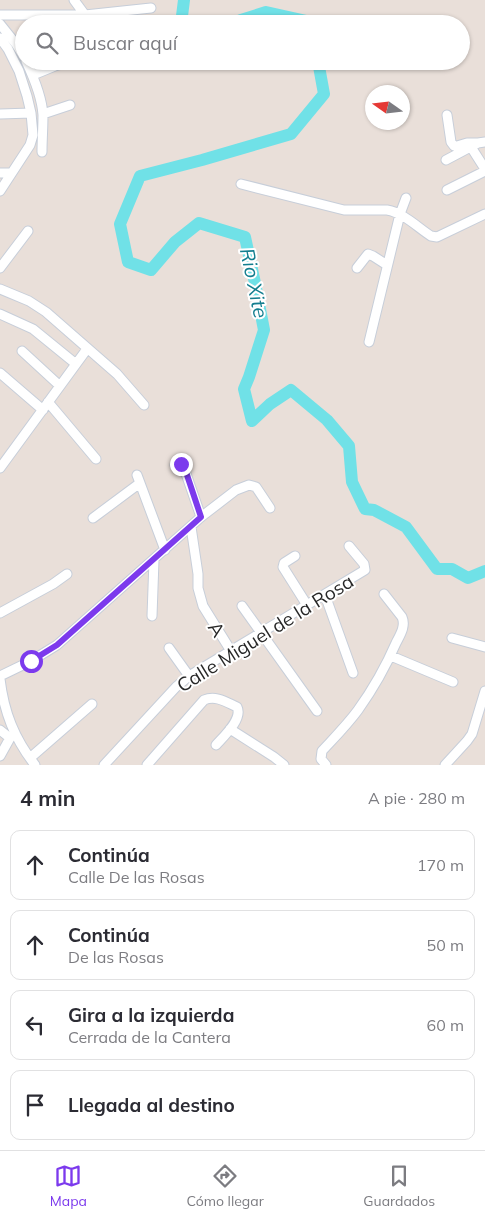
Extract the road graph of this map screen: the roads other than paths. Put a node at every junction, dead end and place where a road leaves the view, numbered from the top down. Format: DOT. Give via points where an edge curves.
graph roads {
  1 [pos="74,0"];
  2 [pos="151,8"];
  3 [pos="0,15"];
  4 [pos="85,15"];
  5 [pos="0,24"];
  6 [pos="0,38"];
  7 [pos="15,43"];
  8 [pos="15,63"];
  9 [pos="18,70"];
  10 [pos="30,70"];
  11 [pos="45,70"];
  12 [pos="33,75"];
  13 [pos="70,105"];
  14 [pos="31,113"];
  15 [pos="0,114"];
  16 [pos="43,114"];
  17 [pos="447,115"];
  18 [pos="478,144"];
  19 [pos="42,152"];
  20 [pos="446,160"];
  21 [pos="485,170"];
  22 [pos="0,173"];
  23 [pos="11,173"];
  24 [pos="241,184"];
  25 [pos="446,190"];
  26 [pos="0,191"];
  27 [pos="406,198"];
  28 [pos="400,214"];
  29 [pos="485,214"];
  30 [pos="28,231"];
  31 [pos="386,265"];
  32 [pos="0,268"];
  33 [pos="357,268"];
  34 [pos="0,289"];
  35 [pos="0,314"];
  36 [pos="369,342"];
  37 [pos="87,349"];
  38 [pos="22,351"];
  39 [pos="76,364"];
  40 [pos="0,373"];
  41 [pos="60,386"];
  42 [pos="48,402"];
  43 [pos="144,405"];
  44 [pos="43,410"];
  45 [pos="96,459"];
  46 [pos="175,465"];
  47 [pos="1,466"];
  48 [pos="270,508"];
  49 [pos="201,517"];
  50 [pos="93,518"];
  51 [pos="191,526"];
  52 [pos="349,546"];
  53 [pos="165,550"];
  54 [pos="295,556"];
  55 [pos="154,560"];
  56 [pos="67,574"];
  57 [pos="384,594"];
  58 [pos="325,595"];
  59 [pos="307,605"];
  60 [pos="242,606"];
  61 [pos="0,612"];
  62 [pos="152,616"];
  63 [pos="261,633"];
  64 [pos="452,638"];
  65 [pos="485,647"];
  66 [pos="168,648"];
  67 [pos="231,651"];
  68 [pos="390,656"];
  69 [pos="353,673"];
  70 [pos="188,676"];
  71 [pos="0,678"];
  72 [pos="453,682"];
  73 [pos="485,691"];
  74 [pos="92,704"];
  75 [pos="317,711"];
  76 [pos="230,729"];
  77 [pos="0,730"];
  78 [pos="12,735"];
  79 [pos="216,745"];
  80 [pos="0,756"];
  81 [pos="32,762"];
  82 [pos="323,762"];
  83 [pos="104,765"];
  84 [pos="147,765"];
  85 [pos="284,765"];
  86 [pos="445,765"];
  1 -- 4 [label="street"];
  2 -- 4 [label="street"];
  3 -- 4 [label="street"];
  5 -- 7 [label="street"];
  6 -- 8 [label="street"];
  9 -- 14 [label="street"];
  10 -- 12 [label="street"];
  11 -- 12 [label="street"];
  12 -- 16 [label="street"];
  13 -- 16 [label="street"];
  14 -- 15 [label="street"];
  14 -- 23 [label="street" via="33,135 30,145"];
  16 -- 19 [label="street"];
  17 -- 18 [label="street" via="453,145"];
  18 -- 20 [label="street"];
  18 -- 21 [label="street"];
  21 -- 25 [label="street"];
  22 -- 23 [label="street"];
  23 -- 26 [label="street"];
  24 -- 28 [label="street" via="344,210 387,210"];
  27 -- 28 [label="street"];
  28 -- 29 [label="street" via="437,237"];
  28 -- 31 [label="street"];
  30 -- 32 [label="street"];
  31 -- 33 [label="street" via="368,254"];
  31 -- 36 [label="street"];
  34 -- 37 [label="street" via="46,312"];
  35 -- 39 [label="street" via="33,329"];
  37 -- 39 [label="street"];
  37 -- 43 [label="street" via="117,374"];
  38 -- 41 [label="street"];
  39 -- 41 [label="street"];
  40 -- 44 [label="street"];
  41 -- 42 [label="street"];
  42 -- 44 [label="street"];
  42 -- 45 [label="street"];
  44 -- 47 [label="street"];
  46 -- 49 [label="street" via="183,465"];
  48 -- 49 [label="street" via="256,487 249,485 236,490"];
  49 -- 51 [label="street"];
  50 -- 53 [label="street" via="139,479"];
  51 -- 53 [label="street"];
  51 -- 67 [label="street, A" via="203,606"];
  52 -- 58 [label="street, Calle Miguel de la Rosa" via="365,570"];
  53 -- 55 [label="street"];
  54 -- 59 [label="street" via="283,567"];
  55 -- 62 [label="street"];
  55 -- 71 [label="street" via="57,645"];
  56 -- 61 [label="street"];
  57 -- 68 [label="street" via="404,621"];
  58 -- 59 [label="street, Calle Miguel de la Rosa"];
  58 -- 69 [label="street"];
  59 -- 63 [label="street, Calle Miguel de la Rosa"];
  60 -- 63 [label="street"];
  63 -- 67 [label="street, Calle Miguel de la Rosa"];
  63 -- 75 [label="street"];
  64 -- 65 [label="street"];
  66 -- 70 [label="street"];
  67 -- 70 [label="street, Calle Miguel de la Rosa"];
  68 -- 72 [label="street"];
  68 -- 82 [label="street" via="358,710 322,751"];
  70 -- 83 [label="street, Calle Miguel de la Rosa"];
  71 -- 78 [label="street"];
  73 -- 86 [label="street" via="472,734"];
  74 -- 81 [label="street"];
  76 -- 79 [label="street"];
  76 -- 84 [label="street" via="239,714 237,707 216,698 204,700"];
  76 -- 85 [label="street"];
  77 -- 78 [label="street"];
  78 -- 80 [label="street"];
  78 -- 81 [label="street"];
}
